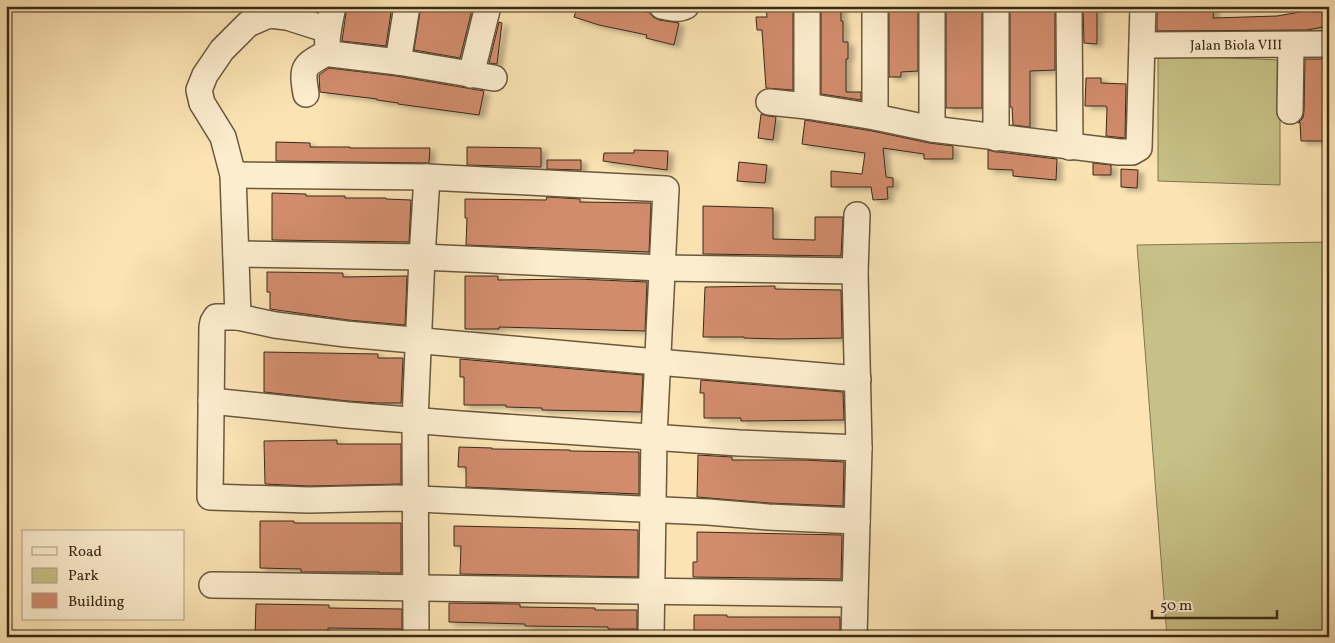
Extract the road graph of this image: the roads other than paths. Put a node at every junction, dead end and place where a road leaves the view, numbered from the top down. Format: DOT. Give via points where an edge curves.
graph roads {
  1 [pos="333,6"];
  2 [pos="407,6"];
  3 [pos="488,6"];
  4 [pos="807,6"];
  5 [pos="875,6"];
  6 [pos="932,6"];
  7 [pos="996,6"];
  8 [pos="1069,6"];
  9 [pos="1143,6"];
  10 [pos="328,41"];
  11 [pos="1329,44"];
  12 [pos="1142,45"];
  13 [pos="1291,45"];
  14 [pos="398,62"];
  15 [pos="306,94"];
  16 [pos="769,102"];
  17 [pos="807,106"];
  18 [pos="1290,111"];
  19 [pos="875,118"];
  20 [pos="932,129"];
  21 [pos="996,138"];
  22 [pos="1070,147"];
  23 [pos="233,175"];
  24 [pos="428,177"];
  25 [pos="857,215"];
  26 [pos="236,254"];
  27 [pos="422,257"];
  28 [pos="662,268"];
  29 [pos="855,271"];
  30 [pos="238,317"];
  31 [pos="420,340"];
  32 [pos="657,362"];
  33 [pos="858,379"];
  34 [pos="211,402"];
  35 [pos="415,420"];
  36 [pos="654,437"];
  37 [pos="859,448"];
  38 [pos="416,499"];
  39 [pos="653,511"];
  40 [pos="857,521"];
  41 [pos="212,585"];
  42 [pos="416,588"];
  43 [pos="651,592"];
  44 [pos="855,594"];
  45 [pos="416,637"];
  46 [pos="651,637"];
  47 [pos="854,637"];
  1 -- 10 [label="street"];
  2 -- 14 [label="street"];
  3 -- 14 [label="street" via="483,76"];
  4 -- 17 [label="street"];
  5 -- 19 [label="street"];
  6 -- 20 [label="street"];
  7 -- 21 [label="street"];
  8 -- 22 [label="street"];
  9 -- 12 [label="street"];
  10 -- 14 [label="street" via="330,54"];
  10 -- 15 [label="street" via="307,64 303,74"];
  10 -- 23 [label="street" via="287,17 270,15 248,24 222,50 199,90 202,103 224,137"];
  11 -- 13 [label="street, Jalan Biola VIII"];
  12 -- 13 [label="street, Jalan Biola VIII"];
  12 -- 22 [label="street" via="1139,148 1132,152 1119,152"];
  13 -- 18 [label="street"];
  16 -- 17 [label="street"];
  17 -- 19 [label="street"];
  19 -- 20 [label="street"];
  20 -- 21 [label="street"];
  21 -- 22 [label="street"];
  23 -- 24 [label="street"];
  23 -- 26 [label="street"];
  24 -- 27 [label="street"];
  24 -- 28 [label="street" via="666,189"];
  25 -- 29 [label="street"];
  26 -- 27 [label="street"];
  26 -- 30 [label="street"];
  27 -- 28 [label="street"];
  27 -- 31 [label="street"];
  28 -- 29 [label="street"];
  28 -- 32 [label="street"];
  29 -- 33 [label="street"];
  30 -- 31 [label="street" via="346,334"];
  30 -- 34 [label="street" via="221,316 212,322"];
  31 -- 32 [label="street"];
  31 -- 35 [label="street"];
  32 -- 33 [label="street"];
  32 -- 36 [label="street"];
  33 -- 37 [label="street"];
  34 -- 35 [label="street"];
  34 -- 38 [label="street" via="210,497"];
  35 -- 36 [label="street"];
  35 -- 38 [label="street"];
  36 -- 37 [label="street"];
  36 -- 39 [label="street"];
  37 -- 40 [label="street"];
  38 -- 39 [label="street"];
  38 -- 42 [label="street"];
  39 -- 40 [label="street"];
  39 -- 43 [label="street"];
  40 -- 44 [label="street"];
  41 -- 42 [label="street"];
  42 -- 43 [label="street"];
  42 -- 45 [label="street"];
  43 -- 44 [label="street"];
  43 -- 46 [label="street"];
  44 -- 47 [label="street"];
}
